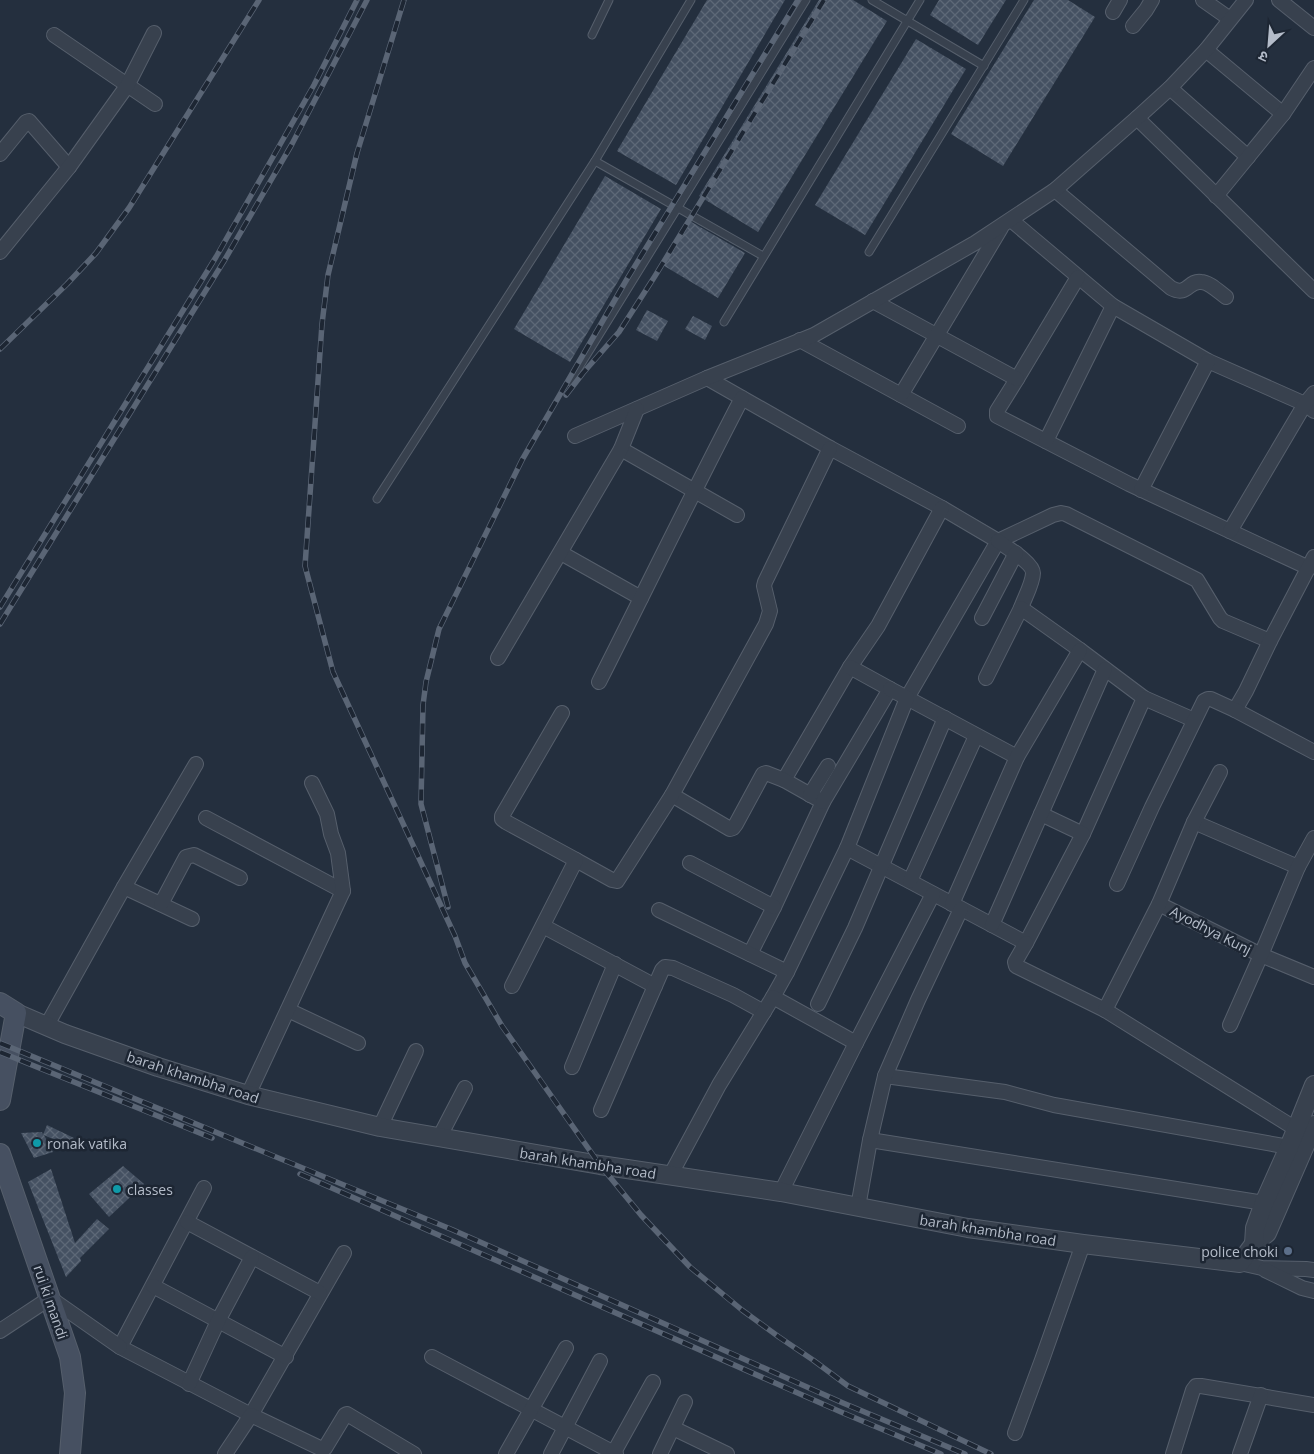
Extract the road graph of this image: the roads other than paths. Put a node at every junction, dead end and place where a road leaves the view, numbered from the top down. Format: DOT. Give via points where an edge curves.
graph roads {
  1 [pos="610,0"];
  2 [pos="691,0"];
  3 [pos="806,0"];
  4 [pos="872,0"];
  5 [pos="920,0"];
  6 [pos="1024,0"];
  7 [pos="1152,0"];
  8 [pos="1204,0"];
  9 [pos="1246,0"];
  10 [pos="1279,0"];
  11 [pos="1230,19"];
  12 [pos="907,21"];
  13 [pos="1132,26"];
  14 [pos="1314,28"];
  15 [pos="154,33"];
  16 [pos="54,35"];
  17 [pos="592,35"];
  18 [pos="1206,50"];
  19 [pos="984,66"];
  20 [pos="1314,68"];
  21 [pos="126,86"];
  22 [pos="1170,88"];
  23 [pos="155,104"];
  24 [pos="1283,114"];
  25 [pos="1136,118"];
  26 [pos="0,154"];
  27 [pos="1248,157"];
  28 [pos="595,161"];
  29 [pos="69,167"];
  30 [pos="1055,190"];
  31 [pos="1216,196"];
  32 [pos="678,208"];
  33 [pos="1006,222"];
  34 [pos="0,252"];
  35 [pos="869,252"];
  36 [pos="763,256"];
  37 [pos="1078,277"];
  38 [pos="1314,291"];
  39 [pos="1226,297"];
  40 [pos="873,301"];
  41 [pos="1113,306"];
  42 [pos="724,322"];
  43 [pos="937,335"];
  44 [pos="800,340"];
  45 [pos="1208,362"];
  46 [pos="707,378"];
  47 [pos="1017,379"];
  48 [pos="570,382"];
  49 [pos="1314,393"];
  50 [pos="900,394"];
  51 [pos="742,398"];
  52 [pos="1309,408"];
  53 [pos="637,409"];
  54 [pos="958,426"];
  55 [pos="574,436"];
  56 [pos="1046,441"];
  57 [pos="830,448"];
  58 [pos="621,449"];
  59 [pos="693,490"];
  60 [pos="1141,490"];
  61 [pos="377,499"];
  62 [pos="942,508"];
  63 [pos="737,515"];
  64 [pos="1230,531"];
  65 [pos="998,541"];
  66 [pos="560,552"];
  67 [pos="1016,554"];
  68 [pos="1311,562"];
  69 [pos="641,598"];
  70 [pos="1021,608"];
  71 [pos="982,618"];
  72 [pos="1270,641"];
  73 [pos="1080,650"];
  74 [pos="498,658"];
  75 [pos="850,667"];
  76 [pos="1105,669"];
  77 [pos="986,678"];
  78 [pos="598,682"];
  79 [pos="890,689"];
  80 [pos="907,698"];
  81 [pos="1144,698"];
  82 [pos="1235,710"];
  83 [pos="562,714"];
  84 [pos="945,718"];
  85 [pos="1194,720"];
  86 [pos="976,736"];
  87 [pos="1314,752"];
  88 [pos="1017,757"];
  89 [pos="196,764"];
  90 [pos="828,766"];
  91 [pos="1220,772"];
  92 [pos="784,780"];
  93 [pos="312,783"];
  94 [pos="672,795"];
  95 [pos="816,798"];
  96 [pos="1041,814"];
  97 [pos="206,818"];
  98 [pos="1194,822"];
  99 [pos="1083,834"];
  100 [pos="1314,838"];
  101 [pos="847,848"];
  102 [pos="576,860"];
  103 [pos="690,863"];
  104 [pos="882,866"];
  105 [pos="1298,867"];
  106 [pos="240,878"];
  107 [pos="910,881"];
  108 [pos="1117,884"];
  109 [pos="124,887"];
  110 [pos="343,891"];
  111 [pos="933,894"];
  112 [pos="161,904"];
  113 [pos="1159,904"];
  114 [pos="957,906"];
  115 [pos="774,908"];
  116 [pos="660,910"];
  117 [pos="192,919"];
  118 [pos="992,925"];
  119 [pos="542,926"];
  120 [pos="1026,942"];
  121 [pos="750,954"];
  122 [pos="1262,955"];
  123 [pos="615,964"];
  124 [pos="787,972"];
  125 [pos="1314,977"];
  126 [pos="512,986"];
  127 [pos="655,986"];
  128 [pos="773,997"];
  129 [pos="818,1004"];
  130 [pos="8,1008"];
  131 [pos="288,1010"];
  132 [pos="1105,1010"];
  133 [pos="764,1012"];
  134 [pos="47,1025"];
  135 [pos="1230,1025"];
  136 [pos="358,1043"];
  137 [pos="856,1043"];
  138 [pos="416,1051"];
  139 [pos="572,1067"];
  140 [pos="885,1076"];
  141 [pos="1314,1085"];
  142 [pos="464,1088"];
  143 [pos="248,1095"];
  144 [pos="0,1100"];
  145 [pos="601,1110"];
  146 [pos="1314,1126"];
  147 [pos="380,1127"];
  148 [pos="1296,1129"];
  149 [pos="439,1138"];
  150 [pos="870,1140"];
  151 [pos="1289,1147"];
  152 [pos="0,1154"];
  153 [pos="670,1176"];
  154 [pos="204,1188"];
  155 [pos="782,1192"];
  156 [pos="1264,1203"];
  157 [pos="858,1207"];
  158 [pos="187,1222"];
  159 [pos="1083,1244"];
  160 [pos="1254,1244"];
  161 [pos="344,1252"];
  162 [pos="252,1257"];
  163 [pos="1240,1263"];
  164 [pos="1262,1268"];
  165 [pos="1314,1270"];
  166 [pos="153,1286"];
  167 [pos="1314,1291"];
  168 [pos="320,1293"];
  169 [pos="50,1298"];
  170 [pos="218,1321"];
  171 [pos="3,1325"];
  172 [pos="120,1347"];
  173 [pos="566,1348"];
  174 [pos="286,1357"];
  175 [pos="432,1357"];
  176 [pos="600,1361"];
  177 [pos="654,1382"];
  178 [pos="189,1384"];
  179 [pos="1260,1395"];
  180 [pos="685,1402"];
  181 [pos="1314,1405"];
  182 [pos="532,1409"];
  183 [pos="251,1415"];
  184 [pos="564,1427"];
  185 [pos="673,1428"];
  186 [pos="1015,1433"];
  187 [pos="310,1449"];
  188 [pos="70,1454"];
  189 [pos="225,1454"];
  190 [pos="414,1454"];
  191 [pos="506,1454"];
  192 [pos="551,1454"];
  193 [pos="614,1454"];
  194 [pos="660,1454"];
  195 [pos="727,1454"];
  196 [pos="1174,1454"];
  197 [pos="1240,1454"];
  1 -- 17 [label="lane"];
  2 -- 28 [label="lane"];
  3 -- 32 [label="lane"];
  4 -- 12 [label="lane"];
  5 -- 12 [label="lane"];
  6 -- 19 [label="lane"];
  7 -- 13 [label="street"];
  8 -- 11 [label="street"];
  9 -- 11 [label="street"];
  10 -- 14 [label="street"];
  11 -- 18 [label="street"];
  12 -- 19 [label="lane"];
  12 -- 36 [label="lane"];
  15 -- 21 [label="street"];
  16 -- 21 [label="street"];
  18 -- 22 [label="street"];
  18 -- 24 [label="street"];
  19 -- 35 [label="lane"];
  20 -- 24 [label="street"];
  21 -- 23 [label="street"];
  21 -- 29 [label="street"];
  22 -- 25 [label="street"];
  22 -- 27 [label="street"];
  24 -- 27 [label="street"];
  25 -- 30 [label="street"];
  25 -- 31 [label="street"];
  26 -- 29 [label="street" via="29,121"];
  27 -- 31 [label="street"];
  28 -- 32 [label="lane"];
  28 -- 61 [label="lane"];
  29 -- 34 [label="street"];
  30 -- 33 [label="street"];
  30 -- 39 [label="street" via="1171,288 1181,291 1200,281"];
  31 -- 38 [label="street"];
  32 -- 36 [label="lane"];
  32 -- 48 [label="lane"];
  33 -- 37 [label="street"];
  33 -- 40 [label="street"];
  33 -- 43 [label="street"];
  36 -- 42 [label="lane"];
  37 -- 41 [label="street"];
  37 -- 47 [label="street"];
  40 -- 43 [label="street"];
  40 -- 44 [label="street"];
  41 -- 45 [label="street"];
  41 -- 56 [label="street"];
  43 -- 47 [label="street"];
  43 -- 50 [label="street"];
  44 -- 46 [label="street"];
  44 -- 50 [label="street"];
  45 -- 52 [label="street"];
  45 -- 60 [label="street"];
  46 -- 51 [label="street"];
  46 -- 53 [label="street"];
  47 -- 56 [label="street" via="997,416"];
  49 -- 52 [label="street"];
  50 -- 54 [label="street"];
  51 -- 57 [label="street"];
  51 -- 59 [label="street"];
  52 -- 64 [label="street"];
  53 -- 55 [label="street"];
  53 -- 58 [label="street"];
  56 -- 60 [label="street"];
  57 -- 62 [label="street"];
  57 -- 94 [label="street" via="765,582 770,611 766,624"];
  58 -- 59 [label="street"];
  58 -- 66 [label="street"];
  59 -- 63 [label="street"];
  59 -- 69 [label="street"];
  60 -- 64 [label="street"];
  62 -- 65 [label="street"];
  62 -- 75 [label="street" via="878,626"];
  64 -- 68 [label="street"];
  65 -- 67 [label="street"];
  65 -- 72 [label="street" via="1053,515 1066,514 1197,580 1223,621"];
  65 -- 80 [label="street"];
  66 -- 69 [label="street"];
  66 -- 74 [label="street"];
  67 -- 70 [label="street" via="1031,567 1033,573"];
  67 -- 71 [label="street"];
  68 -- 72 [label="street"];
  69 -- 78 [label="street"];
  70 -- 73 [label="street"];
  70 -- 77 [label="street"];
  72 -- 82 [label="street"];
  73 -- 76 [label="street"];
  73 -- 88 [label="street"];
  75 -- 79 [label="street"];
  75 -- 92 [label="street"];
  76 -- 81 [label="street"];
  76 -- 96 [label="street"];
  79 -- 80 [label="street"];
  79 -- 95 [label="street"];
  80 -- 84 [label="street"];
  80 -- 101 [label="street"];
  81 -- 85 [label="street"];
  81 -- 99 [label="street"];
  82 -- 85 [label="street" via="1208,699"];
  82 -- 87 [label="street"];
  83 -- 102 [label="street" via="503,812 502,819"];
  84 -- 86 [label="street"];
  84 -- 104 [label="street"];
  85 -- 108 [label="street"];
  86 -- 88 [label="street"];
  86 -- 107 [label="street"];
  88 -- 114 [label="street"];
  89 -- 109 [label="street"];
  90 -- 95 [label="street"];
  91 -- 98 [label="street, Ayodhya Kunj"];
  92 -- 94 [label="street" via="764,774 730,830"];
  92 -- 95 [label="street"];
  93 -- 110 [label="street" via="327,814 338,853"];
  94 -- 102 [label="street" via="617,880"];
  95 -- 115 [label="street"];
  96 -- 99 [label="street"];
  96 -- 118 [label="street"];
  97 -- 110 [label="street"];
  98 -- 105 [label="street"];
  98 -- 113 [label="street, Ayodhya Kunj"];
  99 -- 120 [label="street"];
  100 -- 105 [label="street"];
  101 -- 104 [label="street"];
  101 -- 124 [label="street"];
  102 -- 119 [label="street"];
  103 -- 115 [label="street"];
  104 -- 107 [label="street"];
  104 -- 129 [label="street"];
  105 -- 122 [label="street"];
  106 -- 112 [label="street" via="191,855 186,857"];
  107 -- 111 [label="street"];
  109 -- 112 [label="street"];
  109 -- 134 [label="street"];
  110 -- 131 [label="street"];
  111 -- 114 [label="street"];
  111 -- 137 [label="street"];
  112 -- 117 [label="street"];
  113 -- 122 [label="street, Ayodhya Kunj"];
  113 -- 132 [label="street"];
  114 -- 118 [label="street"];
  114 -- 140 [label="street"];
  115 -- 121 [label="street"];
  116 -- 121 [label="street"];
  118 -- 120 [label="street"];
  119 -- 123 [label="street"];
  119 -- 126 [label="street"];
  120 -- 132 [label="street" via="1016,966"];
  121 -- 124 [label="street"];
  122 -- 125 [label="street, Ayodhya Kunj"];
  122 -- 135 [label="street"];
  123 -- 127 [label="street"];
  123 -- 139 [label="street"];
  124 -- 128 [label="street"];
  127 -- 133 [label="street" via="662,970 669,967"];
  127 -- 145 [label="street"];
  128 -- 133 [label="street"];
  128 -- 137 [label="street"];
  130 -- 134 [label="street, barah khambha road"];
  130 -- 144 [label="main road, barah khambha road"];
  131 -- 136 [label="street"];
  131 -- 143 [label="street"];
  132 -- 148 [label="street"];
  133 -- 153 [label="street" via="719,1085"];
  134 -- 143 [label="street, barah khambha road" via="158,1067"];
  137 -- 155 [label="street"];
  138 -- 147 [label="street"];
  140 -- 150 [label="street"];
  140 -- 151 [label="street" via="1004,1092 1054,1105"];
  141 -- 148 [label="street"];
  142 -- 149 [label="street"];
  143 -- 147 [label="street, barah khambha road"];
  146 -- 160 [label="street" via="1267,1233"];
  147 -- 149 [label="street, barah khambha road"];
  148 -- 151 [label="street"];
  149 -- 153 [label="street, barah khambha road"];
  150 -- 156 [label="street"];
  150 -- 157 [label="street"];
  151 -- 156 [label="street"];
  152 -- 169 [label="main road, rui ki mandi"];
  153 -- 155 [label="street, barah khambha road"];
  154 -- 158 [label="street"];
  155 -- 157 [label="street, barah khambha road"];
  156 -- 160 [label="street" via="1255,1228"];
  157 -- 159 [label="street, barah khambha road" via="968,1228"];
  158 -- 162 [label="street"];
  158 -- 166 [label="street"];
  159 -- 163 [label="street, barah khambha road"];
  159 -- 186 [label="street"];
  160 -- 163 [label="street"];
  161 -- 168 [label="street"];
  162 -- 168 [label="street"];
  162 -- 170 [label="street"];
  163 -- 164 [label="street, barah khambha road"];
  164 -- 165 [label="street, barah khambha road"];
  164 -- 167 [label="street, barah khambha road"];
  166 -- 170 [label="street"];
  166 -- 172 [label="street"];
  168 -- 174 [label="street"];
  169 -- 171 [label="street"];
  169 -- 172 [label="street"];
  169 -- 188 [label="main road, rui ki mandi" via="70,1357 74,1393"];
  170 -- 174 [label="street"];
  170 -- 178 [label="street"];
  172 -- 178 [label="street"];
  173 -- 182 [label="street"];
  174 -- 183 [label="street"];
  175 -- 182 [label="street"];
  176 -- 184 [label="street"];
  177 -- 193 [label="street"];
  178 -- 183 [label="street"];
  179 -- 181 [label="street"];
  179 -- 196 [label="street" via="1196,1386"];
  179 -- 197 [label="street"];
  180 -- 185 [label="street"];
  182 -- 184 [label="street"];
  182 -- 191 [label="street"];
  183 -- 187 [label="street"];
  183 -- 189 [label="street"];
  184 -- 192 [label="street"];
  184 -- 193 [label="street"];
  185 -- 194 [label="street"];
  185 -- 195 [label="street"];
  187 -- 190 [label="street" via="324,1449 347,1414"];
}
